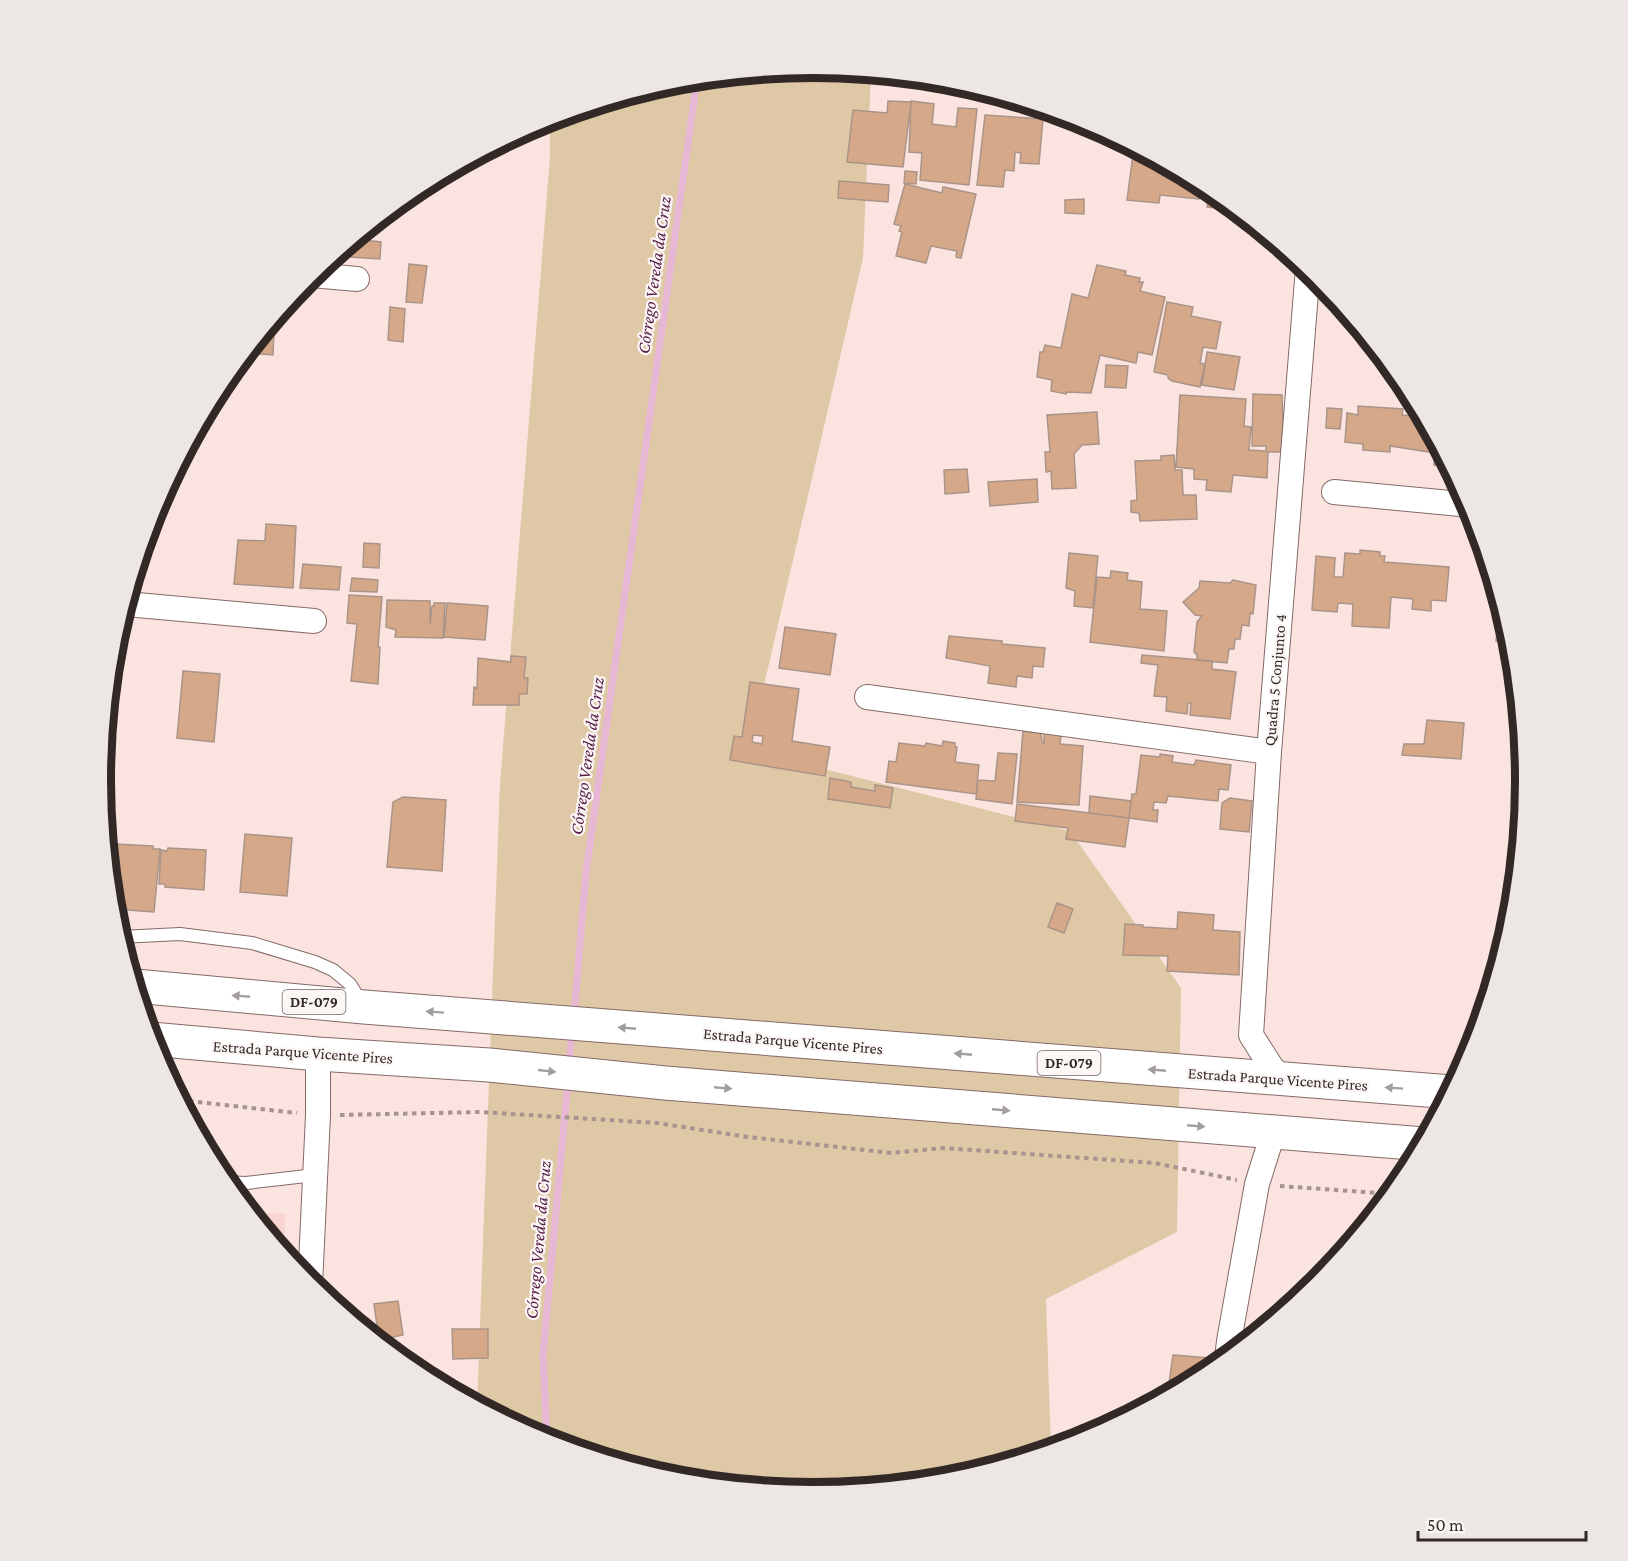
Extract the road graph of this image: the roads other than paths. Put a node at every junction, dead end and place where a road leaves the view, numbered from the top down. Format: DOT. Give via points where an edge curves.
graph roads {
  1 [pos="325,276"];
  2 [pos="357,279"];
  3 [pos="1307,280"];
  4 [pos="1334,492"];
  5 [pos="1459,504"];
  6 [pos="134,605"];
  7 [pos="314,621"];
  8 [pos="867,697"];
  9 [pos="1269,752"];
  10 [pos="129,937"];
  11 [pos="143,987"];
  12 [pos="364,1007"];
  13 [pos="162,1040"];
  14 [pos="318,1054"];
  15 [pos="1286,1080"];
  16 [pos="1444,1091"];
  17 [pos="1273,1133"];
  18 [pos="1415,1143"];
  19 [pos="315,1175"];
  20 [pos="238,1183"];
  21 [pos="311,1270"];
  22 [pos="1228,1348"];
  1 -- 2 [label="street"];
  3 -- 9 [label="street, Quadra 5 Conjunto 4"];
  4 -- 5 [label="street"];
  6 -- 7 [label="street"];
  8 -- 9 [label="street"];
  9 -- 15 [label="street, Quadra 5 Conjunto 4" via="1251,1035 1272,1068"];
  10 -- 12 [label="lane" via="180,934 252,943 281,951 333,970 350,984"];
  12 -- 11 [label="main road, Estrada Parque Vicente Pires / DF-079, one-way"];
  15 -- 12 [label="main road, Estrada Parque Vicente Pires / DF-079, one-way"];
  13 -- 14 [label="main road, Estrada Parque Vicente Pires"];
  14 -- 17 [label="main road, Estrada Parque Vicente Pires, one-way" via="489,1065"];
  14 -- 19 [label="street"];
  16 -- 15 [label="main road, Estrada Parque Vicente Pires / DF-079, one-way"];
  17 -- 18 [label="main road, Estrada Parque Vicente Pires"];
  17 -- 22 [label="street" via="1257,1184"];
  19 -- 20 [label="lane"];
  19 -- 21 [label="street"];
}
